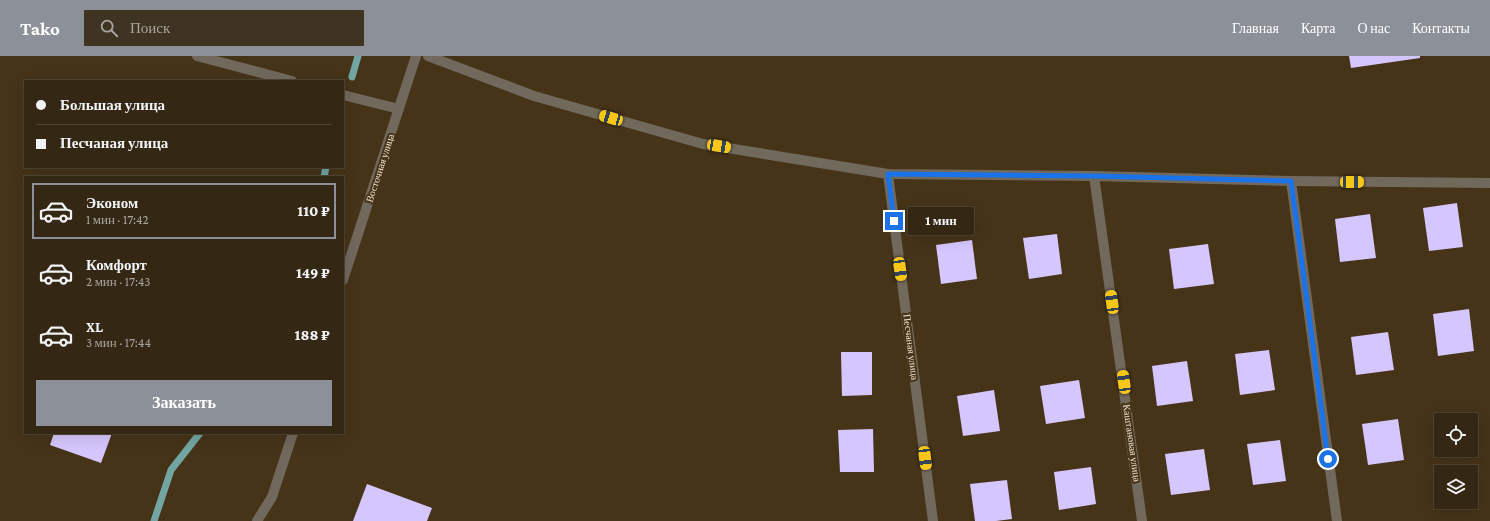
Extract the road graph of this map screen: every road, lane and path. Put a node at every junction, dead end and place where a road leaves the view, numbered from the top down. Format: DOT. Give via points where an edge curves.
graph roads {
  1 [pos="197,56"];
  2 [pos="416,56"];
  3 [pos="428,56"];
  4 [pos="288,80"];
  5 [pos="344,94"];
  6 [pos="399,109"];
  7 [pos="888,174"];
  8 [pos="1094,176"];
  9 [pos="1291,181"];
  10 [pos="1490,182"];
  11 [pos="344,277"];
  12 [pos="293,434"];
  13 [pos="257,521"];
  14 [pos="933,521"];
  15 [pos="1142,521"];
  16 [pos="1337,521"];
  1 -- 4 [label="street"];
  2 -- 6 [label="street, Восточная улица"];
  3 -- 7 [label="street" via="534,96 703,144"];
  5 -- 6 [label="street"];
  6 -- 11 [label="street, Восточная улица"];
  7 -- 8 [label="street"];
  7 -- 14 [label="street, Песчаная улица"];
  8 -- 9 [label="street"];
  8 -- 15 [label="street, Каштановая улица"];
  9 -- 10 [label="street"];
  9 -- 16 [label="street"];
  12 -- 13 [label="street" via="272,497"];
}
